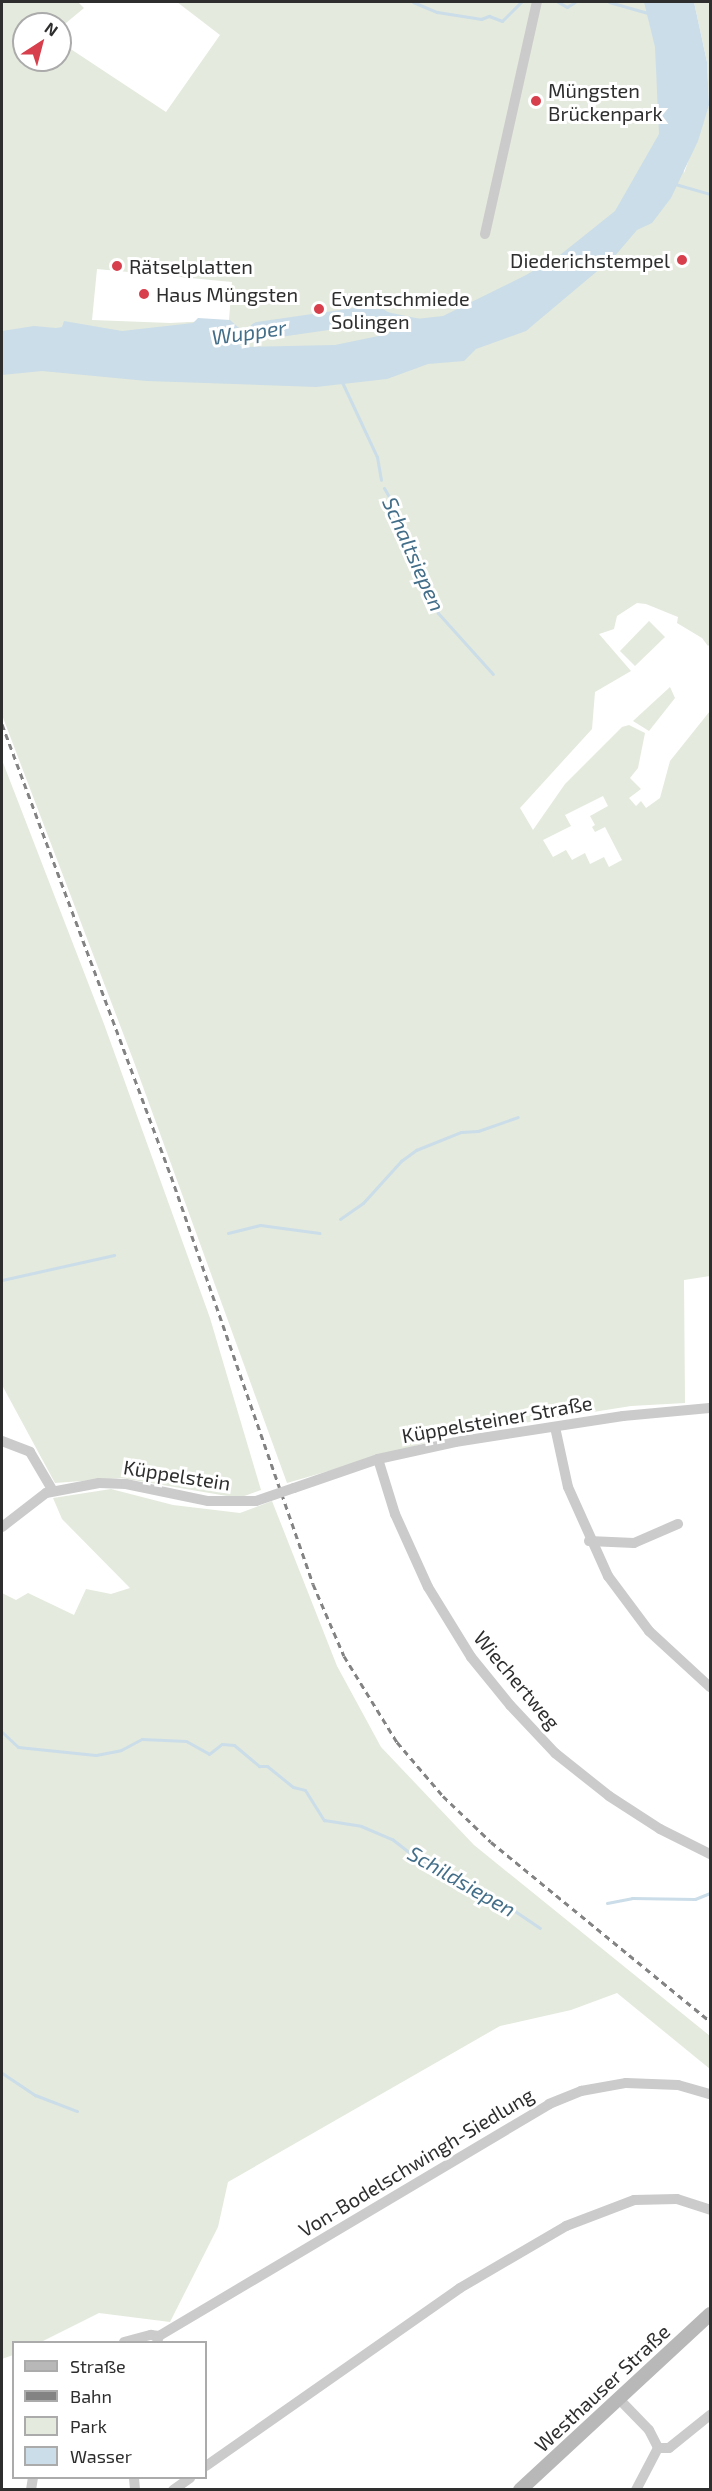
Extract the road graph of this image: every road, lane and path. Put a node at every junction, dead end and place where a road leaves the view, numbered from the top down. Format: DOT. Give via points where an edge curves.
graph roads {
  1 [pos="537,2"];
  2 [pos="485,234"];
  3 [pos="711,1408"];
  4 [pos="555,1427"];
  5 [pos="2,1441"];
  6 [pos="378,1460"];
  7 [pos="294,1488"];
  8 [pos="53,1491"];
  9 [pos="678,1524"];
  10 [pos="2,1527"];
  11 [pos="589,1541"];
  12 [pos="711,1687"];
  13 [pos="711,1854"];
  14 [pos="711,2094"];
  15 [pos="711,2210"];
  16 [pos="711,2314"];
  17 [pos="158,2339"];
  18 [pos="129,2341"];
  19 [pos="619,2399"];
  20 [pos="711,2415"];
  21 [pos="658,2448"];
  22 [pos="207,2465"];
  23 [pos="189,2479"];
  24 [pos="173,2490"];
  25 [pos="520,2490"];
  26 [pos="636,2490"];
  1 -- 2 [label="street"];
  3 -- 4 [label="street, Küppelsteiner Straße"];
  4 -- 6 [label="street, Küppelsteiner Straße" via="456,1442"];
  4 -- 11 [label="street" via="568,1487"];
  5 -- 8 [label="street" via="30,1452"];
  6 -- 7 [label="street, Küppelsteiner Straße"];
  6 -- 13 [label="street, Wiechertweg" via="399,1523 428,1587 471,1657 503,1698 555,1753 609,1796 660,1829"];
  7 -- 8 [label="street, Küppelstein, bridge" via="256,1501 208,1501 120,1483"];
  8 -- 10 [label="street, Küppelstein"];
  9 -- 11 [label="street" via="634,1543"];
  11 -- 12 [label="street" via="634,1614 663,1646"];
  14 -- 17 [label="street, Von-Bodelschwingh-Siedlung" via="678,2085 626,2083 581,2091 549,2104"];
  15 -- 22 [label="street" via="677,2199 634,2200 566,2226 460,2288"];
  16 -- 19 [label="main road, Westhauser Straße"];
  17 -- 18 [label="street, Von-Bodelschwingh-Siedlung" via="138,2337"];
  19 -- 21 [label="street" via="649,2430"];
  19 -- 25 [label="main road, Westhauser Straße"];
  20 -- 21 [label="street" via="669,2448"];
  21 -- 26 [label="street"];
  23 -- 24 [label="street"];
}
